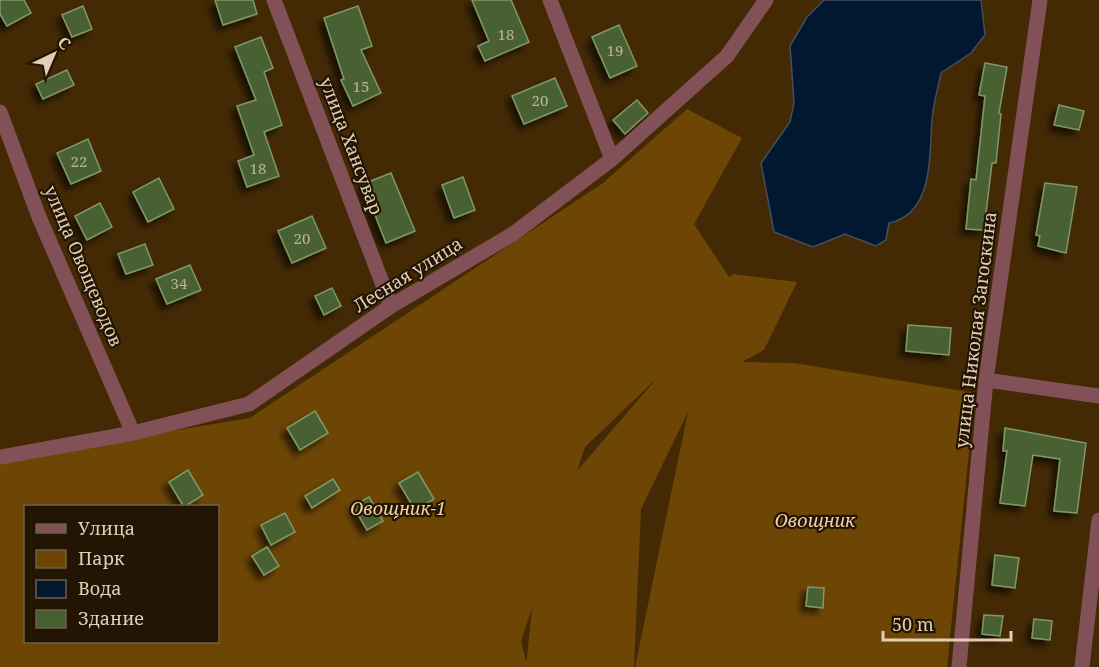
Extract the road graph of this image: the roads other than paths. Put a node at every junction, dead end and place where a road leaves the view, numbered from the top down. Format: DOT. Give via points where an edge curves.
graph roads {
  1 [pos="274,0"];
  2 [pos="550,0"];
  3 [pos="766,0"];
  4 [pos="1040,0"];
  5 [pos="0,112"];
  6 [pos="612,159"];
  7 [pos="391,306"];
  8 [pos="986,380"];
  9 [pos="1099,396"];
  10 [pos="133,433"];
  11 [pos="0,457"];
  12 [pos="1099,520"];
  13 [pos="959,667"];
  14 [pos="1082,667"];
  1 -- 7 [label="street, улица Хансувар"];
  2 -- 6 [label="street"];
  3 -- 6 [label="street, Лесная улица" via="727,56"];
  4 -- 8 [label="street, улица Николая Загоскина"];
  5 -- 10 [label="street, улица Овощеводов" via="39,217"];
  6 -- 7 [label="street, Лесная улица" via="513,234"];
  7 -- 10 [label="street, Лесная улица" via="249,404"];
  8 -- 9 [label="street"];
  8 -- 13 [label="street, улица Николая Загоскина"];
  10 -- 11 [label="street, Лесная улица"];
  12 -- 14 [label="street"];
}
